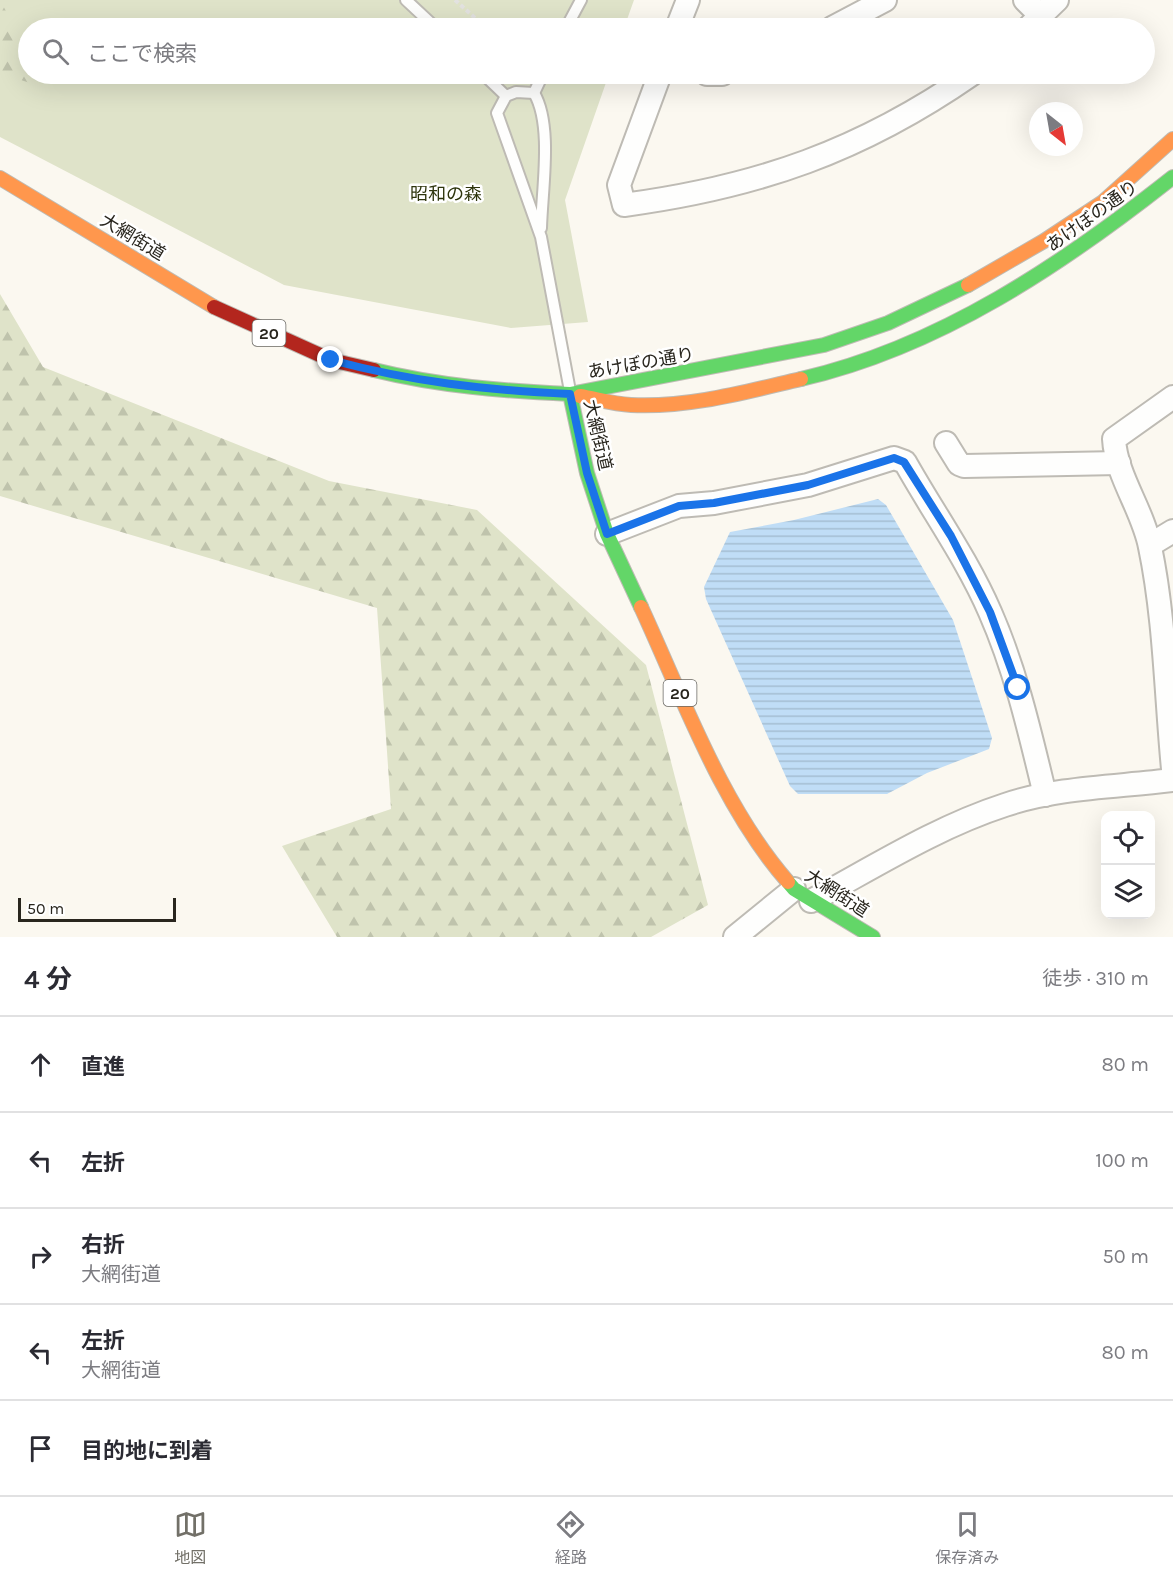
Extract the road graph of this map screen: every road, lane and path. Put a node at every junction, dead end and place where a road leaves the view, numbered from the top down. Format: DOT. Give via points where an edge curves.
graph roads {
  1 [pos="406,0"];
  2 [pos="455,0"];
  3 [pos="581,0"];
  4 [pos="688,0"];
  5 [pos="885,0"];
  6 [pos="1025,0"];
  7 [pos="1057,0"];
  8 [pos="425,18"];
  9 [pos="475,18"];
  10 [pos="571,18"];
  11 [pos="681,18"];
  12 [pos="851,18"];
  13 [pos="1033,18"];
  14 [pos="1039,18"];
  15 [pos="493,84"];
  16 [pos="538,84"];
  17 [pos="656,84"];
  18 [pos="958,84"];
  19 [pos="534,93"];
  20 [pos="506,96"];
  21 [pos="1173,139"];
  22 [pos="1173,177"];
  23 [pos="0,178"];
  24 [pos="541,237"];
  25 [pos="570,394"];
  26 [pos="1173,397"];
  27 [pos="946,443"];
  28 [pos="1119,463"];
  29 [pos="1173,531"];
  30 [pos="607,534"];
  31 [pos="1150,545"];
  32 [pos="1168,664"];
  33 [pos="1173,770"];
  34 [pos="1173,780"];
  35 [pos="1045,795"];
  36 [pos="803,895"];
  37 [pos="735,937"];
  38 [pos="873,937"];
  1 -- 8 [label="lane"];
  2 -- 9 [label="path"];
  3 -- 10 [label="lane"];
  4 -- 11 [label="street"];
  5 -- 12 [label="street"];
  6 -- 13 [label="street"];
  7 -- 14 [label="street"];
  15 -- 20 [label="lane"];
  16 -- 19 [label="lane"];
  17 -- 18 [label="street" via="619,185 624,205 746,183 806,164 871,136"];
  19 -- 20 [label="lane"];
  19 -- 24 [label="lane" via="542,107 545,126"];
  20 -- 24 [label="lane" via="497,113"];
  21 -- 25 [label="street, あけぼの通り" via="1111,195 1047,239 984,277 887,322 827,344 760,360 614,383"];
  22 -- 25 [label="street, あけぼの通り" via="1128,214 1035,279 981,310 876,358 824,375 700,401 629,405"];
  23 -- 25 [label="street, 大網街道 / 20" via="229,316 331,360 428,383"];
  24 -- 25 [label="lane"];
  25 -- 30 [label="street, 大網街道 / 20" via="587,473"];
  26 -- 28 [label="street" via="1114,439"];
  27 -- 28 [label="street" via="964,466"];
  28 -- 31 [label="street"];
  29 -- 31 [label="street"];
  30 -- 35 [label="street" via="679,506 808,485 894,458 904,462 951,536 990,612 1018,688"];
  30 -- 36 [label="street, 大網街道 / 20" via="734,808 763,854"];
  31 -- 32 [label="street"];
  32 -- 33 [label="street"];
  34 -- 35 [label="street"];
  35 -- 36 [label="street" via="958,822"];
  36 -- 37 [label="street"];
  36 -- 38 [label="street, 大網街道 / 20"];
}
